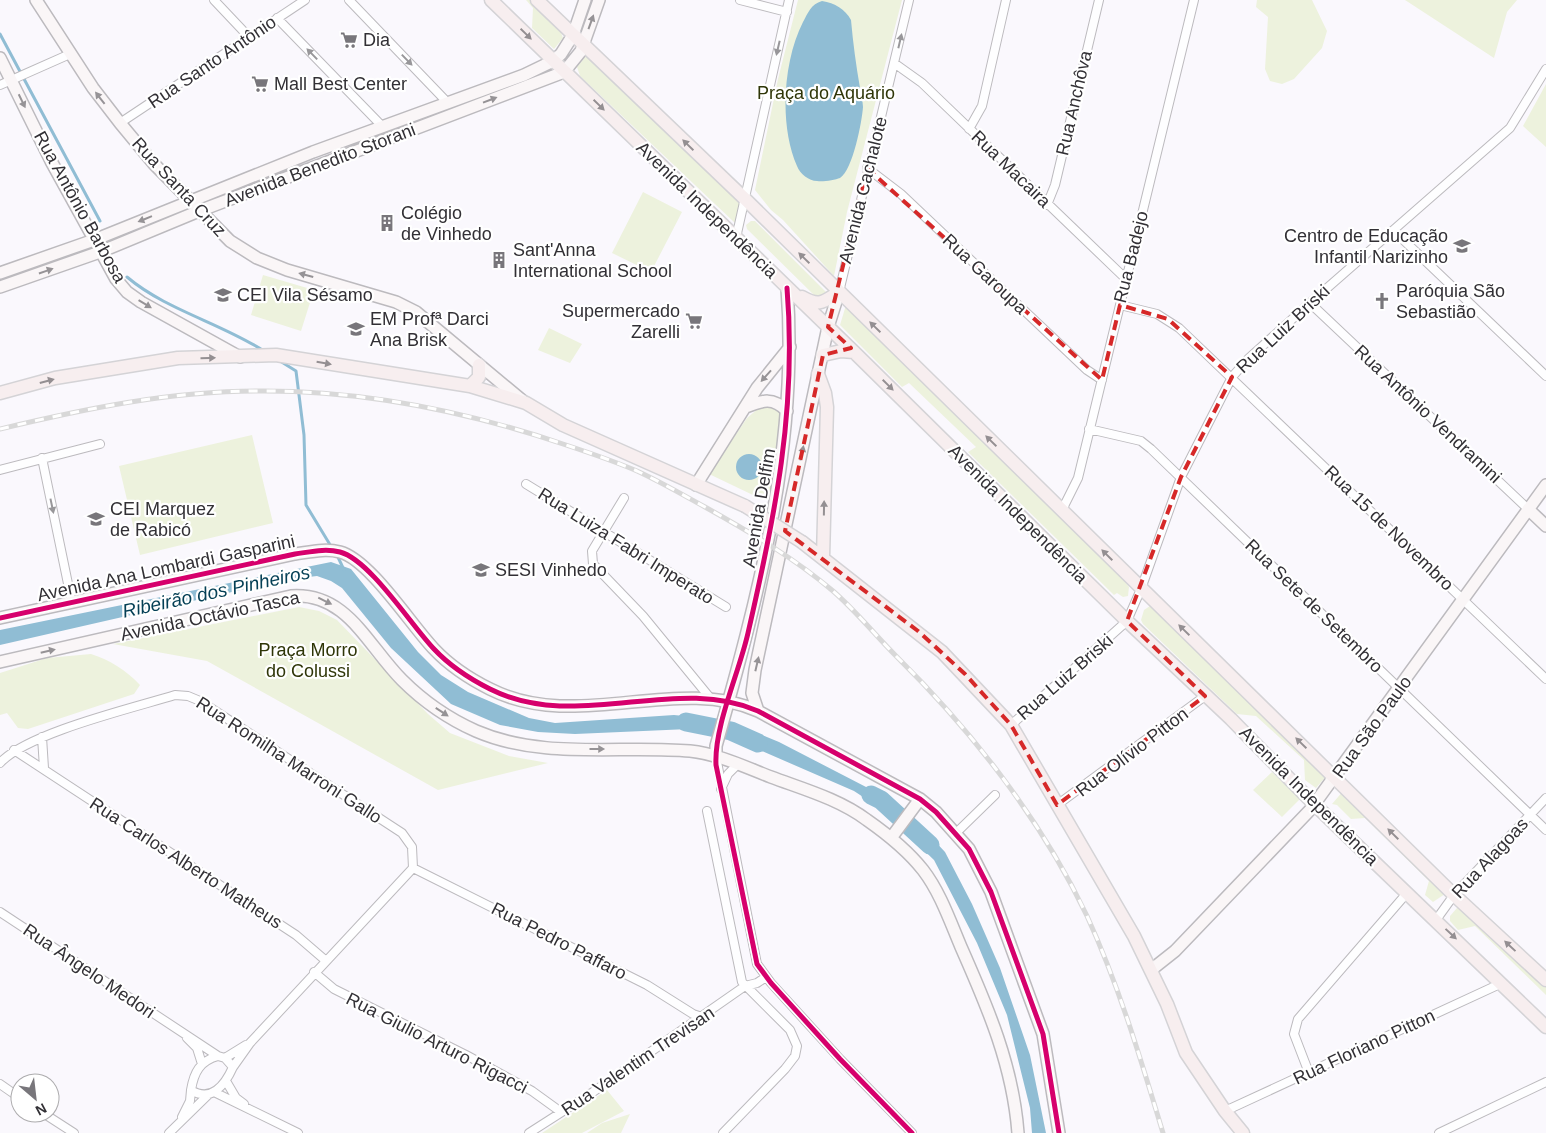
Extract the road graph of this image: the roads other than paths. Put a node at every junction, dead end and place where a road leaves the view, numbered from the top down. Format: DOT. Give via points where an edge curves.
graph roads {
  1 [pos="36,0"];
  2 [pos="214,0"];
  3 [pos="304,0"];
  4 [pos="349,0"];
  5 [pos="492,0"];
  6 [pos="537,0"];
  7 [pos="585,0"];
  8 [pos="599,0"];
  9 [pos="740,0"];
  10 [pos="789,0"];
  11 [pos="909,0"];
  12 [pos="1006,0"];
  13 [pos="1099,0"];
  14 [pos="1194,0"];
  15 [pos="787,12"];
  16 [pos="277,18"];
  17 [pos="573,34"];
  18 [pos="249,37"];
  19 [pos="583,44"];
  20 [pos="70,54"];
  21 [pos="0,58"];
  22 [pos="553,61"];
  23 [pos="894,63"];
  24 [pos="1546,69"];
  25 [pos="564,72"];
  26 [pos="12,80"];
  27 [pos="0,85"];
  28 [pos="448,102"];
  29 [pos="458,113"];
  30 [pos="120,123"];
  31 [pos="382,126"];
  32 [pos="969,129"];
  33 [pos="393,137"];
  34 [pos="868,168"];
  35 [pos="744,198"];
  36 [pos="190,200"];
  37 [pos="1047,205"];
  38 [pos="199,211"];
  39 [pos="1394,231"];
  40 [pos="736,238"];
  41 [pos="94,240"];
  42 [pos="100,252"];
  43 [pos="0,273"];
  44 [pos="1125,278"];
  45 [pos="0,287"];
  46 [pos="787,288"];
  47 [pos="839,292"];
  48 [pos="1310,302"];
  49 [pos="1120,305"];
  50 [pos="828,327"];
  51 [pos="790,348"];
  52 [pos="854,352"];
  53 [pos="822,355"];
  54 [pos="242,358"];
  55 [pos="479,365"];
  56 [pos="818,374"];
  57 [pos="1546,376"];
  58 [pos="1232,377"];
  59 [pos="1102,380"];
  60 [pos="470,386"];
  61 [pos="0,393"];
  62 [pos="526,403"];
  63 [pos="746,408"];
  64 [pos="787,412"];
  65 [pos="1089,429"];
  66 [pos="100,444"];
  67 [pos="42,458"];
  68 [pos="0,470"];
  69 [pos="1181,477"];
  70 [pos="526,484"];
  71 [pos="696,485"];
  72 [pos="1546,485"];
  73 [pos="624,498"];
  74 [pos="1528,509"];
  75 [pos="1062,510"];
  76 [pos="1546,526"];
  77 [pos="603,531"];
  78 [pos="823,557"];
  79 [pos="1141,589"];
  80 [pos="1463,598"];
  81 [pos="72,603"];
  82 [pos="726,608"];
  83 [pos="0,615"];
  84 [pos="1127,621"];
  85 [pos="0,662"];
  86 [pos="1546,679"];
  87 [pos="1400,689"];
  88 [pos="1205,696"];
  89 [pos="712,699"];
  90 [pos="729,701"];
  91 [pos="758,711"];
  92 [pos="1010,725"];
  93 [pos="42,737"];
  94 [pos="14,750"];
  95 [pos="716,751"];
  96 [pos="0,763"];
  97 [pos="737,765"];
  98 [pos="44,768"];
  99 [pos="1336,777"];
  100 [pos="721,789"];
  101 [pos="995,795"];
  102 [pos="1546,798"];
  103 [pos="918,802"];
  104 [pos="1314,804"];
  105 [pos="1057,806"];
  106 [pos="707,811"];
  107 [pos="1530,814"];
  108 [pos="1546,830"];
  109 [pos="956,833"];
  110 [pos="891,838"];
  111 [pos="413,868"];
  112 [pos="1407,893"];
  113 [pos="1454,895"];
  114 [pos="0,912"];
  115 [pos="1436,920"];
  116 [pos="326,960"];
  117 [pos="1151,970"];
  118 [pos="314,972"];
  119 [pos="766,976"];
  120 [pos="1546,980"];
  121 [pos="1502,984"];
  122 [pos="745,986"];
  123 [pos="702,1017"];
  124 [pos="1546,1027"];
  125 [pos="179,1030"];
  126 [pos="250,1043"];
  127 [pos="222,1057"];
  128 [pos="202,1064"];
  129 [pos="233,1067"];
  130 [pos="1309,1073"];
  131 [pos="226,1081"];
  132 [pos="1546,1082"];
  133 [pos="191,1090"];
  134 [pos="211,1094"];
  135 [pos="250,1109"];
  136 [pos="1225,1111"];
  137 [pos="561,1112"];
  138 [pos="178,1122"];
  139 [pos="59,1123"];
  140 [pos="74,1133"];
  141 [pos="169,1133"];
  142 [pos="298,1133"];
  143 [pos="529,1133"];
  144 [pos="722,1133"];
  145 [pos="912,1133"];
  146 [pos="1018,1133"];
  147 [pos="1059,1133"];
  148 [pos="1243,1133"];
  149 [pos="1439,1133"];
  1 -- 20 [label="street, Rua Santa Cruz"];
  2 -- 18 [label="street"];
  3 -- 16 [label="street, Rua Santo Antônio"];
  4 -- 28 [label="street, one-way"];
  5 -- 22 [label="main road, Avenida Independência, one-way"];
  6 -- 17 [label="main road, Avenida Independência"];
  7 -- 17 [label="street, Avenida Benedito Storani"];
  19 -- 8 [label="street, Avenida Benedito Storani, one-way"];
  9 -- 15 [label="street"];
  10 -- 15 [label="street"];
  23 -- 11 [label="street, Avenida Cachalote, one-way"];
  12 -- 32 [label="street" via="982,106"];
  13 -- 37 [label="street, Rua Anchôva" via="1055,185"];
  14 -- 44 [label="street, Rua Badejo"];
  15 -- 35 [label="street, one-way"];
  16 -- 18 [label="street, Rua Santo Antônio"];
  31 -- 16 [label="street, one-way"];
  17 -- 19 [label="main road, Avenida Independência"];
  17 -- 22 [label="street, Avenida Benedito Storani"];
  18 -- 30 [label="street, Rua Santo Antônio"];
  19 -- 25 [label="street, Avenida Benedito Storani" via="578,57"];
  35 -- 19 [label="main road, Avenida Independência, one-way"];
  20 -- 26 [label="street"];
  30 -- 20 [label="street, Rua Santa Cruz, one-way"];
  21 -- 26 [label="street, Rua Antônio Barbosa"];
  22 -- 25 [label="main road, Avenida Independência"];
  22 -- 28 [label="street, Avenida Benedito Storani"];
  23 -- 32 [label="street, Rua Macaira" via="922,83"];
  23 -- 34 [label="street, Avenida Cachalote"];
  24 -- 39 [label="street, Rua Luiz Briski" via="1510,128"];
  29 -- 25 [label="street, Avenida Benedito Storani, one-way"];
  25 -- 40 [label="main road, Avenida Independência, one-way"];
  26 -- 27 [label="street"];
  26 -- 41 [label="street, Rua Antônio Barbosa, one-way"];
  28 -- 29 [label="street"];
  28 -- 31 [label="street, Avenida Benedito Storani"];
  29 -- 33 [label="street, Avenida Benedito Storani"];
  30 -- 36 [label="street, Rua Santa Cruz"];
  31 -- 33 [label="street"];
  31 -- 36 [label="street, Avenida Benedito Storani"];
  32 -- 37 [label="street, Rua Macaira"];
  33 -- 38 [label="street, Avenida Benedito Storani"];
  34 -- 47 [label="street, Avenida Cachalote"];
  34 -- 59 [label="street, Rua Garoupa" via="901,194 1087,370"];
  35 -- 40 [label="street"];
  47 -- 35 [label="main road, Avenida Independência, one-way"];
  36 -- 38 [label="street, Rua Santa Cruz"];
  36 -- 41 [label="street, Avenida Benedito Storani, one-way"];
  37 -- 44 [label="street, Rua Macaira"];
  38 -- 42 [label="street, Avenida Benedito Storani"];
  55 -- 38 [label="street, Rua Santa Cruz, one-way" via="416,312 396,302 287,270 258,258 230,241"];
  39 -- 48 [label="street, Rua Luiz Briski"];
  39 -- 57 [label="street"];
  40 -- 46 [label="main road, Avenida Independência"];
  41 -- 42 [label="street, Rua Antônio Barbosa"];
  41 -- 43 [label="street, Avenida Benedito Storani"];
  45 -- 42 [label="street, Avenida Benedito Storani, one-way"];
  42 -- 54 [label="street, Rua Antônio Barbosa, one-way" via="126,292"];
  44 -- 49 [label="street, Rua Badejo"];
  46 -- 47 [label="main road" via="814,304"];
  46 -- 50 [label="main road, Avenida Independência"];
  46 -- 51 [label="street, Avenida Delfim" via="791,317"];
  47 -- 50 [label="street, Avenida Delfim"];
  75 -- 47 [label="main road, Avenida Independência, one-way"];
  48 -- 58 [label="street, Rua Luiz Briski"];
  48 -- 74 [label="street, Rua Antônio Vendramini"];
  49 -- 58 [label="street, Rua 15 de Novembro" via="1168,319"];
  49 -- 59 [label="street, Rua Badejo"];
  50 -- 52 [label="main road, Avenida Independência"];
  50 -- 53 [label="street, Avenida Delfim"];
  51 -- 63 [label="street, one-way" via="757,388"];
  51 -- 64 [label="street, Avenida Delfim"];
  52 -- 53 [label="main road"];
  52 -- 84 [label="main road, Avenida Independência, one-way"];
  53 -- 56 [label="street, Avenida Delfim"];
  54 -- 60 [label="main road, one-way" via="276,355"];
  61 -- 54 [label="main road, one-way" via="55,378 178,358"];
  55 -- 60 [label="main road" via="479,377"];
  55 -- 62 [label="street, Rua Santa Cruz"];
  78 -- 56 [label="main road, one-way" via="827,407"];
  91 -- 56 [label="street, Avenida Delfim, one-way" via="752,693 753,684"];
  58 -- 69 [label="street, Rua Luiz Briski"];
  58 -- 80 [label="street, Rua 15 de Novembro"];
  59 -- 65 [label="street, Rua Badejo"];
  60 -- 62 [label="main road"];
  62 -- 71 [label="main road" via="563,425"];
  63 -- 64 [label="street" via="762,400 770,400"];
  63 -- 71 [label="street"];
  64 -- 90 [label="street, Avenida Delfim" via="780,483 742,658"];
  65 -- 69 [label="street, Rua Sete de Setembro" via="1140,440"];
  65 -- 75 [label="street, Rua Badejo" via="1078,478"];
  66 -- 67 [label="street"];
  67 -- 68 [label="street"];
  67 -- 81 [label="street, one-way"];
  69 -- 79 [label="street, Rua Luiz Briski"];
  69 -- 87 [label="street, Rua Sete de Setembro"];
  70 -- 77 [label="street, Rua Luiza Fabri Imperato"];
  71 -- 78 [label="main road, bridge" via="744,506"];
  72 -- 74 [label="street, Rua São Paulo"];
  73 -- 77 [label="street"];
  74 -- 76 [label="street, Rua Antônio Vendramini"];
  74 -- 80 [label="street, Rua São Paulo"];
  79 -- 75 [label="main road, Avenida Independência, one-way"];
  77 -- 82 [label="street, Rua Luiza Fabri Imperato"];
  77 -- 89 [label="street" via="592,551 593,564 643,616"];
  78 -- 92 [label="main road" via="942,652"];
  79 -- 84 [label="street, Rua Luiz Briski"];
  99 -- 79 [label="main road, Avenida Independência, one-way"];
  80 -- 86 [label="street, Rua 15 de Novembro"];
  80 -- 87 [label="street, Rua São Paulo"];
  81 -- 83 [label="street, Avenida Ana Lombardi Gasparini"];
  81 -- 89 [label="street, Avenida Ana Lombardi Gasparini" via="295,554 326,550 341,552 367,570 435,650 491,690 525,702 552,706"];
  84 -- 88 [label="main road, Avenida Independência"];
  84 -- 92 [label="street, Rua Luiz Briski"];
  85 -- 95 [label="street, Avenida Octávio Tasca, one-way" via="291,596 314,596 343,612 390,668 428,703 460,723 496,739 530,747"];
  87 -- 99 [label="street, Rua São Paulo"];
  87 -- 107 [label="street, Rua Sete de Setembro"];
  88 -- 104 [label="main road, Avenida Independência"];
  88 -- 105 [label="street, Rua Olívio Pitton"];
  89 -- 90 [label="street, Avenida Ana Lombardi Gasparini"];
  90 -- 91 [label="street, Avenida Ana Lombardi Gasparini"];
  90 -- 95 [label="street, Avenida Delfim"];
  91 -- 103 [label="street, Avenida Ana Lombardi Gasparini"];
  92 -- 105 [label="main road"];
  93 -- 94 [label="street, Rua Romilha Marroni Gallo"];
  93 -- 98 [label="street"];
  93 -- 111 [label="street, Rua Romilha Marroni Gallo" via="174,695 200,700 402,833 412,847"];
  94 -- 96 [label="street, Rua Romilha Marroni Gallo"];
  94 -- 98 [label="street, Rua Carlos Alberto Matheus"];
  95 -- 97 [label="street, Avenida Octávio Tasca"];
  95 -- 100 [label="street"];
  97 -- 100 [label="street"];
  97 -- 110 [label="street, Avenida Octávio Tasca" via="848,807"];
  98 -- 116 [label="street, Rua Carlos Alberto Matheus" via="296,935"];
  99 -- 104 [label="street, Rua São Paulo"];
  113 -- 99 [label="main road, Avenida Independência, one-way"];
  100 -- 119 [label="street" via="753,955"];
  101 -- 109 [label="street"];
  102 -- 107 [label="street, Rua Alagoas"];
  103 -- 109 [label="street, Avenida Ana Lombardi Gasparini"];
  103 -- 110 [label="street"];
  104 -- 112 [label="main road, Avenida Independência"];
  104 -- 117 [label="street, Rua São Paulo" via="1175,952"];
  105 -- 117 [label="main road" via="1112,895"];
  106 -- 122 [label="street" via="738,969"];
  107 -- 108 [label="street, Rua Sete de Setembro"];
  107 -- 113 [label="street, Rua Alagoas"];
  109 -- 147 [label="street, Avenida Ana Lombardi Gasparini" via="976,860 991,892 1043,1034"];
  110 -- 146 [label="street, Avenida Octávio Tasca" via="929,879 990,1012 1011,1082"];
  111 -- 116 [label="street"];
  111 -- 123 [label="street, Rua Pedro Paffaro"];
  112 -- 115 [label="main road, Avenida Independência"];
  112 -- 130 [label="street" via="1294,1026"];
  113 -- 115 [label="street, Rua Alagoas"];
  120 -- 113 [label="main road, Avenida Independência, one-way"];
  114 -- 125 [label="street, Rua Ângelo Medori"];
  115 -- 121 [label="main road, Avenida Independência, one-way"];
  116 -- 118 [label="street"];
  117 -- 136 [label="main road" via="1186,1053"];
  118 -- 126 [label="street"];
  118 -- 137 [label="street, Rua Giulio Arturo Rigacci" via="334,989 466,1055 532,1091"];
  119 -- 122 [label="street, Rua Valentim Trevisan"];
  119 -- 145 [label="street" via="840,1060"];
  121 -- 124 [label="main road, Avenida Independência"];
  121 -- 130 [label="street, Rua Floriano Pitton"];
  122 -- 123 [label="street, Rua Valentim Trevisan"];
  122 -- 144 [label="street" via="790,1030 797,1046 795,1056 785,1069"];
  123 -- 137 [label="street, Rua Valentim Trevisan"];
  125 -- 127 [label="street, Rua Ângelo Medori"];
  125 -- 128 [label="street, Rua Ângelo Medori" via="197,1048"];
  126 -- 127 [label="street"];
  126 -- 129 [label="street"];
  127 -- 128 [label="street"];
  127 -- 129 [label="street, Rua Ângelo Medori"];
  128 -- 133 [label="street"];
  129 -- 131 [label="street"];
  130 -- 136 [label="street, Rua Floriano Pitton"];
  131 -- 134 [label="street"];
  131 -- 135 [label="street" via="236,1098"];
  132 -- 149 [label="street"];
  133 -- 134 [label="street" via="202,1095"];
  133 -- 138 [label="street" via="190,1101"];
  134 -- 135 [label="street"];
  134 -- 138 [label="street"];
  135 -- 142 [label="street"];
  136 -- 148 [label="main road"];
  137 -- 143 [label="street, Rua Valentim Trevisan"];
  138 -- 141 [label="street"];
  139 -- 140 [label="street"];
}
